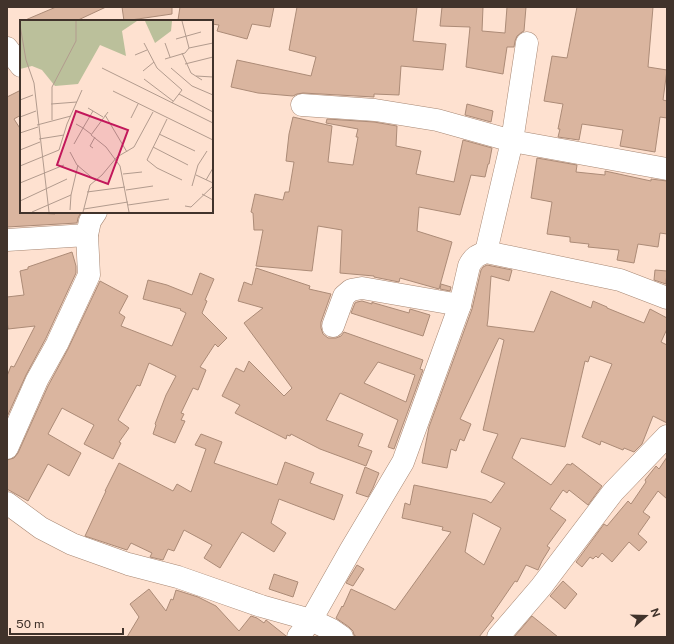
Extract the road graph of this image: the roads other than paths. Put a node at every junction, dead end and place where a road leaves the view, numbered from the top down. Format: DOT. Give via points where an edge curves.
graph roads {
  1 [pos="526,43"];
  2 [pos="7,48"];
  3 [pos="20,65"];
  4 [pos="302,105"];
  5 [pos="512,141"];
  6 [pos="667,169"];
  7 [pos="95,213"];
  8 [pos="87,236"];
  9 [pos="7,240"];
  10 [pos="486,252"];
  11 [pos="667,298"];
  12 [pos="460,305"];
  13 [pos="333,326"];
  14 [pos="667,436"];
  15 [pos="7,448"];
  16 [pos="7,503"];
  17 [pos="311,620"];
  18 [pos="298,637"];
  19 [pos="342,637"];
  20 [pos="498,637"];
  1 -- 5 [label="street"];
  2 -- 3 [label="street"];
  4 -- 5 [label="street" via="391,112 437,120"];
  5 -- 6 [label="street"];
  5 -- 10 [label="street"];
  7 -- 8 [label="street" via="90,221"];
  8 -- 9 [label="street"];
  8 -- 15 [label="street" via="89,275 37,380"];
  10 -- 11 [label="street" via="620,280"];
  10 -- 12 [label="street" via="478,255 469,266"];
  12 -- 13 [label="street" via="362,288 351,290 344,296"];
  12 -- 17 [label="street" via="403,462"];
  14 -- 20 [label="street" via="613,492 541,587"];
  16 -- 17 [label="street" via="41,528 72,544 128,564 178,577 261,606"];
  17 -- 18 [label="street"];
  17 -- 19 [label="street"];
}
